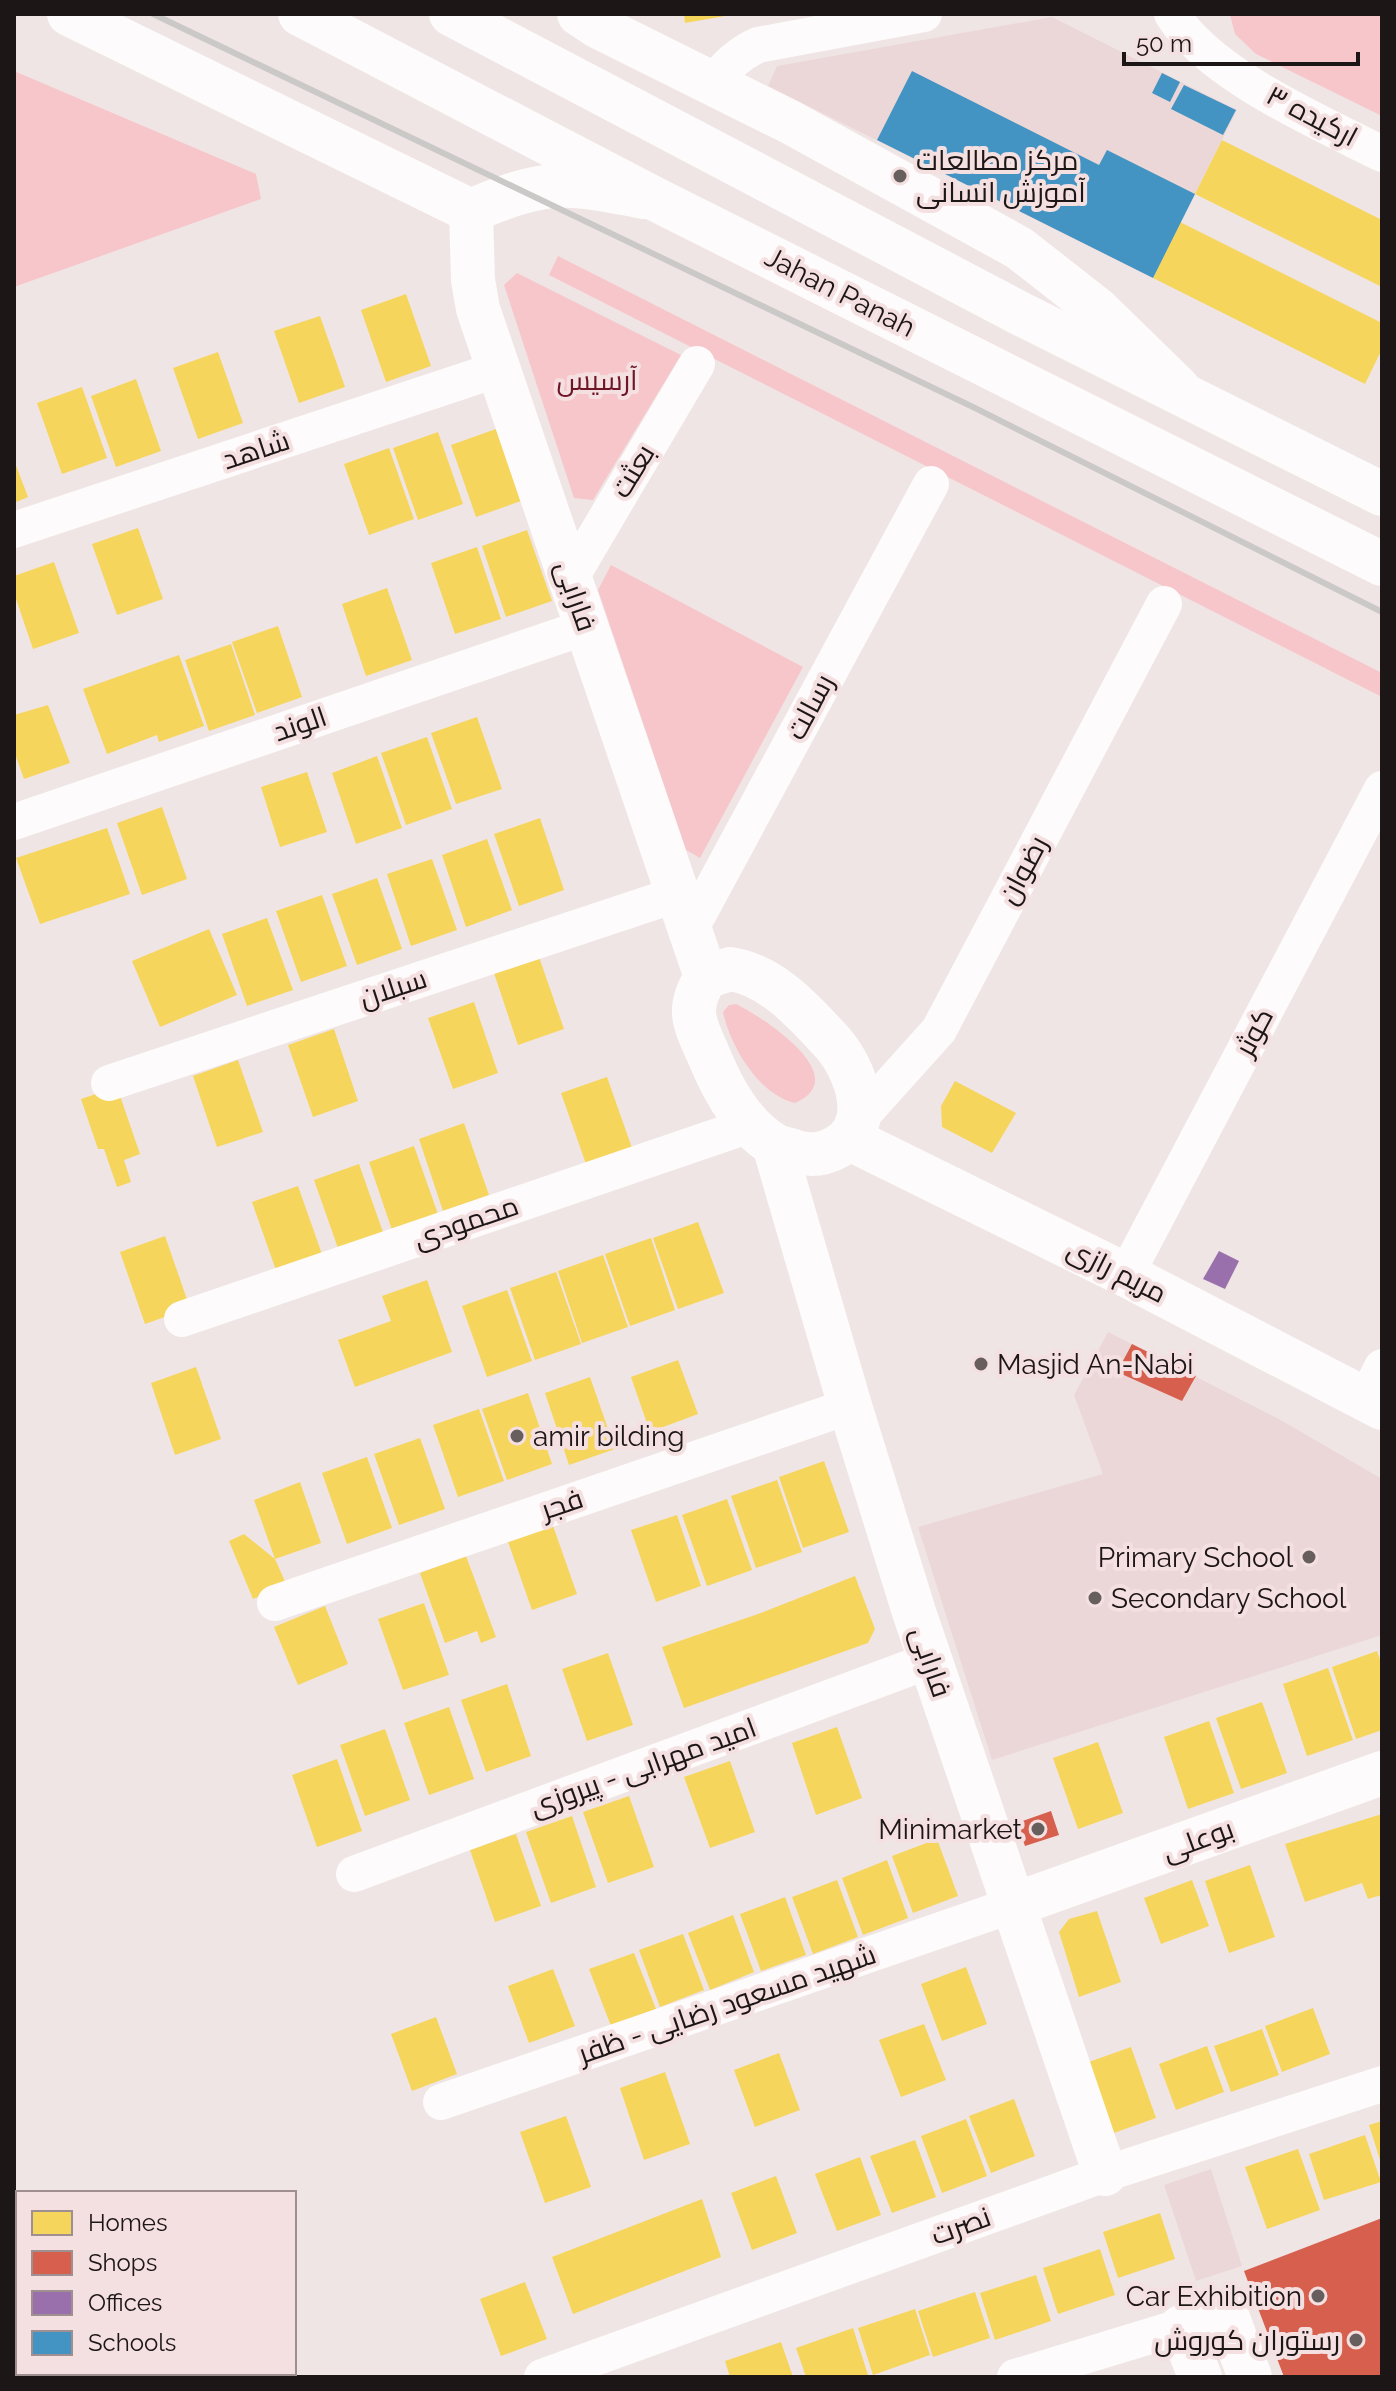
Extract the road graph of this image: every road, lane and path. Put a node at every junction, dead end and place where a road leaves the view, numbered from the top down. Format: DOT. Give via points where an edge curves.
graph roads {
  1 [pos="69,14"];
  2 [pos="300,14"];
  3 [pos="451,14"];
  4 [pos="579,14"];
  5 [pos="924,14"];
  6 [pos="1172,14"];
  7 [pos="712,83"];
  8 [pos="1382,154"];
  9 [pos="655,199"];
  10 [pos="471,211"];
  11 [pos="697,364"];
  12 [pos="499,369"];
  13 [pos="1185,395"];
  14 [pos="931,484"];
  15 [pos="1382,494"];
  16 [pos="14,530"];
  17 [pos="1382,564"];
  18 [pos="570,579"];
  19 [pos="1164,604"];
  20 [pos="586,627"];
  21 [pos="1382,789"];
  22 [pos="14,822"];
  23 [pos="684,912"];
  24 [pos="706,977"];
  25 [pos="109,1083"];
  26 [pos="854,1129"];
  27 [pos="762,1135"];
  28 [pos="1126,1275"];
  29 [pos="182,1319"];
  30 [pos="1377,1391"];
  31 [pos="850,1406"];
  32 [pos="275,1603"];
  33 [pos="931,1660"];
  34 [pos="1382,1773"];
  35 [pos="354,1874"];
  36 [pos="1013,1905"];
  37 [pos="1382,2084"];
  38 [pos="441,2102"];
  39 [pos="1105,2174"];
  40 [pos="1226,2313"];
  41 [pos="1181,2327"];
  42 [pos="542,2377"];
  43 [pos="1015,2377"];
  44 [pos="1200,2377"];
  45 [pos="1250,2377"];
  1 -- 10 [label="street"];
  2 -- 9 [label="street, Jahan Panah"];
  3 -- 13 [label="street"];
  4 -- 7 [label="street"];
  5 -- 7 [label="street" via="758,45 730,62"];
  6 -- 8 [label="street, ارکیده ۳" via="1215,62"];
  7 -- 13 [label="street" via="1019,248 1097,309"];
  9 -- 10 [label="street" via="554,186"];
  9 -- 17 [label="street, Jahan Panah"];
  10 -- 12 [label="street, فارابی" via="478,309"];
  11 -- 18 [label="street, بعثت"];
  12 -- 16 [label="street, شاهد"];
  12 -- 18 [label="street, فارابی"];
  13 -- 15 [label="street"];
  14 -- 23 [label="street, رسالت"];
  18 -- 20 [label="street, فارابی"];
  19 -- 26 [label="street, رضوان" via="939,1030"];
  20 -- 22 [label="street, الوند"];
  20 -- 23 [label="street, فارابی"];
  21 -- 28 [label="street, کوثر"];
  23 -- 24 [label="street, فارابی"];
  23 -- 25 [label="street, سبلان"];
  24 -- 26 [label="street" via="730,969 751,972 810,1019 852,1072 858,1094"];
  24 -- 27 [label="street, فارابی" via="694,997 696,1025 716,1074"];
  26 -- 27 [label="street" via="826,1153 815,1155"];
  26 -- 28 [label="street, مریم رازی"];
  27 -- 29 [label="street, محمودی"];
  27 -- 31 [label="street, فارابی"];
  28 -- 30 [label="street, مریم رازی"];
  31 -- 32 [label="street, فجر"];
  31 -- 33 [label="street, فارابی"];
  33 -- 35 [label="street, امید مهرابی - پیروزی"];
  33 -- 36 [label="street, فارابی"];
  34 -- 36 [label="street, بوعلی"];
  36 -- 38 [label="street, شهید مسعود رضایی - ظفر"];
  36 -- 39 [label="street, فارابی"];
  37 -- 39 [label="street, نصرت"];
  39 -- 42 [label="street, نصرت"];
  40 -- 41 [label="street"];
  40 -- 45 [label="street"];
  41 -- 43 [label="street"];
  41 -- 44 [label="street"];
}
